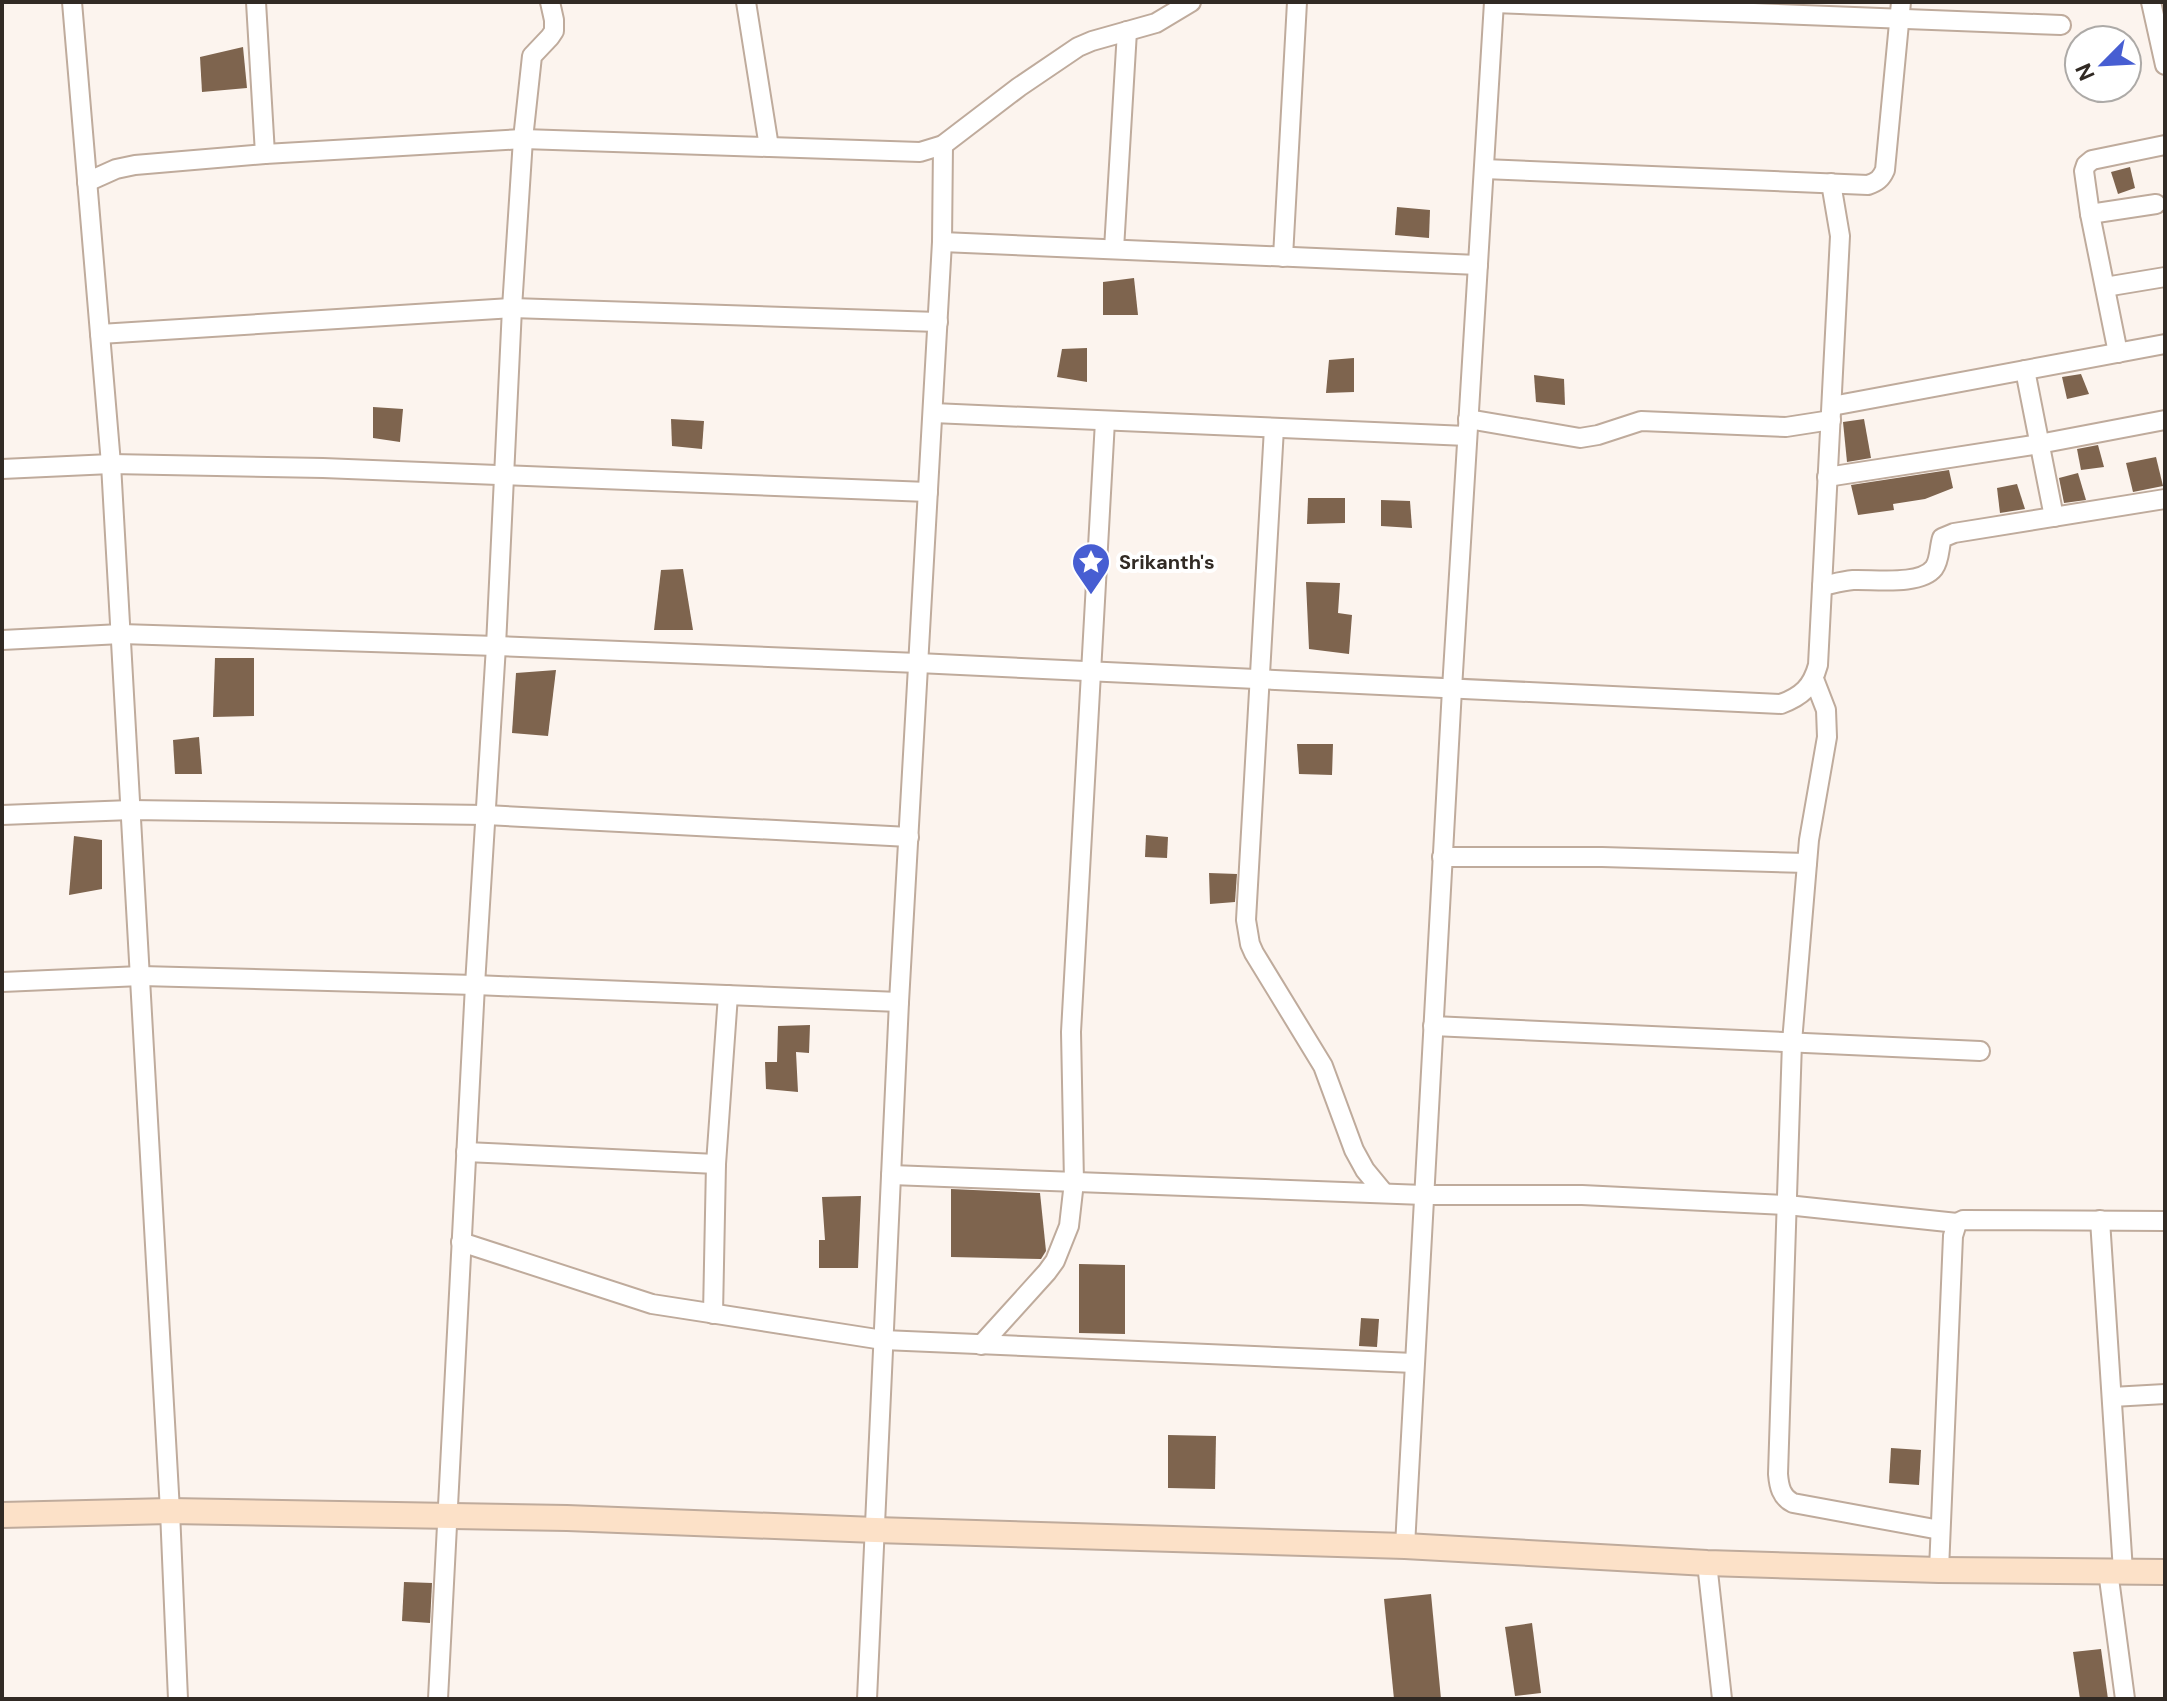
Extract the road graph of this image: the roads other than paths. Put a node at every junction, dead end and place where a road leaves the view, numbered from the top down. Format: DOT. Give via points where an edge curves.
graph roads {
  1 [pos="72,2"];
  2 [pos="256,2"];
  3 [pos="550,2"];
  4 [pos="746,2"];
  5 [pos="1191,2"];
  6 [pos="1297,2"];
  7 [pos="2151,2"];
  8 [pos="1494,3"];
  9 [pos="1900,10"];
  10 [pos="2061,25"];
  11 [pos="1127,31"];
  12 [pos="2165,65"];
  13 [pos="523,139"];
  14 [pos="943,145"];
  15 [pos="2165,145"];
  16 [pos="769,147"];
  17 [pos="265,154"];
  18 [pos="1484,169"];
  19 [pos="87,182"];
  20 [pos="1831,183"];
  21 [pos="2156,204"];
  22 [pos="2090,214"];
  23 [pos="942,242"];
  24 [pos="1114,249"];
  25 [pos="1283,257"];
  26 [pos="1478,265"];
  27 [pos="2165,277"];
  28 [pos="2105,287"];
  29 [pos="512,308"];
  30 [pos="938,322"];
  31 [pos="100,334"];
  32 [pos="2165,344"];
  33 [pos="2118,353"];
  34 [pos="2025,370"];
  35 [pos="933,413"];
  36 [pos="1831,413"];
  37 [pos="2165,420"];
  38 [pos="1105,421"];
  39 [pos="1274,428"];
  40 [pos="1468,428"];
  41 [pos="2039,444"];
  42 [pos="111,464"];
  43 [pos="2,469"];
  44 [pos="504,475"];
  45 [pos="1827,477"];
  46 [pos="928,492"];
  47 [pos="2165,499"];
  48 [pos="2054,517"];
  49 [pos="1822,586"];
  50 [pos="121,634"];
  51 [pos="2,640"];
  52 [pos="496,646"];
  53 [pos="918,663"];
  54 [pos="1091,671"];
  55 [pos="1814,679"];
  56 [pos="1259,680"];
  57 [pos="1452,689"];
  58 [pos="131,810"];
  59 [pos="2,815"];
  60 [pos="486,815"];
  61 [pos="909,837"];
  62 [pos="1442,857"];
  63 [pos="1807,863"];
  64 [pos="141,976"];
  65 [pos="2,982"];
  66 [pos="475,985"];
  67 [pos="728,995"];
  68 [pos="899,1002"];
  69 [pos="1433,1026"];
  70 [pos="1792,1042"];
  71 [pos="1980,1051"];
  72 [pos="466,1152"];
  73 [pos="716,1164"];
  74 [pos="891,1175"];
  75 [pos="1074,1182"];
  76 [pos="1384,1193"];
  77 [pos="1424,1195"];
  78 [pos="1787,1205"];
  79 [pos="2100,1220"];
  80 [pos="2165,1221"];
  81 [pos="1957,1223"];
  82 [pos="461,1242"];
  83 [pos="713,1314"];
  84 [pos="883,1340"];
  85 [pos="981,1345"];
  86 [pos="1414,1363"];
  87 [pos="2165,1394"];
  88 [pos="2112,1397"];
  89 [pos="170,1511"];
  90 [pos="2,1515"];
  91 [pos="447,1516"];
  92 [pos="875,1530"];
  93 [pos="1940,1530"];
  94 [pos="1405,1546"];
  95 [pos="1707,1563"];
  96 [pos="1939,1570"];
  97 [pos="2116,1571"];
  98 [pos="2165,1572"];
  99 [pos="178,1699"];
  100 [pos="438,1699"];
  101 [pos="867,1699"];
  102 [pos="1722,1699"];
  103 [pos="2125,1699"];
  1 -- 19 [label="street"];
  2 -- 17 [label="street"];
  3 -- 13 [label="street" via="554,31 532,56"];
  4 -- 16 [label="street"];
  5 -- 11 [label="street" via="1156,23"];
  6 -- 25 [label="street"];
  7 -- 12 [label="street"];
  8 -- 9 [label="street"];
  8 -- 18 [label="street"];
  9 -- 10 [label="street"];
  9 -- 20 [label="street" via="1885,170 1868,185"];
  11 -- 14 [label="street" via="1078,47"];
  11 -- 24 [label="street"];
  13 -- 16 [label="street"];
  13 -- 17 [label="street"];
  13 -- 29 [label="street"];
  14 -- 16 [label="street" via="920,152"];
  14 -- 23 [label="street"];
  15 -- 22 [label="street" via="2086,165"];
  17 -- 19 [label="street" via="135,165"];
  18 -- 20 [label="street"];
  18 -- 26 [label="street"];
  19 -- 31 [label="street"];
  20 -- 36 [label="street" via="1840,236"];
  21 -- 22 [label="street"];
  22 -- 28 [label="street"];
  23 -- 24 [label="street"];
  23 -- 30 [label="street"];
  24 -- 25 [label="street"];
  25 -- 26 [label="street"];
  26 -- 40 [label="street"];
  27 -- 28 [label="street"];
  28 -- 33 [label="street"];
  29 -- 30 [label="street"];
  29 -- 31 [label="street"];
  29 -- 44 [label="street"];
  30 -- 35 [label="street"];
  31 -- 42 [label="street"];
  32 -- 33 [label="street"];
  33 -- 34 [label="street"];
  34 -- 36 [label="street"];
  34 -- 41 [label="street"];
  35 -- 38 [label="street"];
  35 -- 46 [label="street"];
  36 -- 40 [label="street" via="1786,427 1641,421 1580,438"];
  36 -- 45 [label="street"];
  37 -- 41 [label="street"];
  38 -- 39 [label="street"];
  38 -- 54 [label="street"];
  39 -- 40 [label="street"];
  39 -- 56 [label="street"];
  40 -- 57 [label="street"];
  41 -- 45 [label="street"];
  41 -- 48 [label="street"];
  42 -- 43 [label="street"];
  42 -- 44 [label="street"];
  42 -- 50 [label="street"];
  44 -- 46 [label="street"];
  44 -- 52 [label="street"];
  45 -- 49 [label="street"];
  46 -- 53 [label="street"];
  47 -- 48 [label="street"];
  48 -- 49 [label="street" via="1946,535 1933,570 1921,577"];
  49 -- 55 [label="street"];
  50 -- 51 [label="street"];
  50 -- 52 [label="street"];
  50 -- 58 [label="street"];
  52 -- 53 [label="street"];
  52 -- 60 [label="street"];
  53 -- 54 [label="street"];
  53 -- 61 [label="street"];
  54 -- 56 [label="street"];
  54 -- 75 [label="street" via="1071,1032"];
  55 -- 57 [label="street" via="1798,696 1771,705"];
  55 -- 63 [label="street" via="1828,724"];
  56 -- 57 [label="street"];
  56 -- 76 [label="street" via="1246,920 1250,944 1323,1066 1359,1161"];
  57 -- 62 [label="street"];
  58 -- 59 [label="street"];
  58 -- 60 [label="street"];
  58 -- 64 [label="street"];
  60 -- 61 [label="street"];
  60 -- 66 [label="street"];
  61 -- 68 [label="street"];
  62 -- 63 [label="street"];
  62 -- 69 [label="street"];
  63 -- 70 [label="street"];
  64 -- 65 [label="street"];
  64 -- 66 [label="street"];
  64 -- 89 [label="street"];
  66 -- 67 [label="street"];
  66 -- 72 [label="street"];
  67 -- 68 [label="street"];
  67 -- 73 [label="street"];
  68 -- 74 [label="street"];
  69 -- 70 [label="street"];
  69 -- 77 [label="street"];
  70 -- 71 [label="street"];
  70 -- 78 [label="street"];
  72 -- 73 [label="street"];
  72 -- 82 [label="street"];
  73 -- 83 [label="street"];
  74 -- 75 [label="street"];
  74 -- 84 [label="street"];
  75 -- 76 [label="street"];
  75 -- 85 [label="street" via="1069,1226 1055,1261"];
  76 -- 77 [label="street"];
  77 -- 78 [label="street" via="1582,1195"];
  77 -- 86 [label="street"];
  78 -- 81 [label="street"];
  78 -- 93 [label="street" via="1780,1487 1793,1503"];
  79 -- 80 [label="street"];
  79 -- 81 [label="street"];
  79 -- 88 [label="street"];
  81 -- 93 [label="street"];
  82 -- 83 [label="street" via="637,1300"];
  82 -- 91 [label="street"];
  83 -- 84 [label="street"];
  84 -- 85 [label="street"];
  84 -- 92 [label="street"];
  85 -- 86 [label="street"];
  86 -- 94 [label="street"];
  87 -- 88 [label="street"];
  88 -- 97 [label="street"];
  89 -- 90 [label="main road"];
  89 -- 91 [label="main road"];
  89 -- 99 [label="street"];
  91 -- 92 [label="main road"];
  91 -- 100 [label="street"];
  92 -- 94 [label="main road"];
  92 -- 101 [label="street"];
  93 -- 96 [label="street"];
  94 -- 95 [label="main road"];
  95 -- 96 [label="main road"];
  95 -- 102 [label="street"];
  96 -- 97 [label="main road"];
  97 -- 98 [label="main road"];
  97 -- 103 [label="street"];
}
